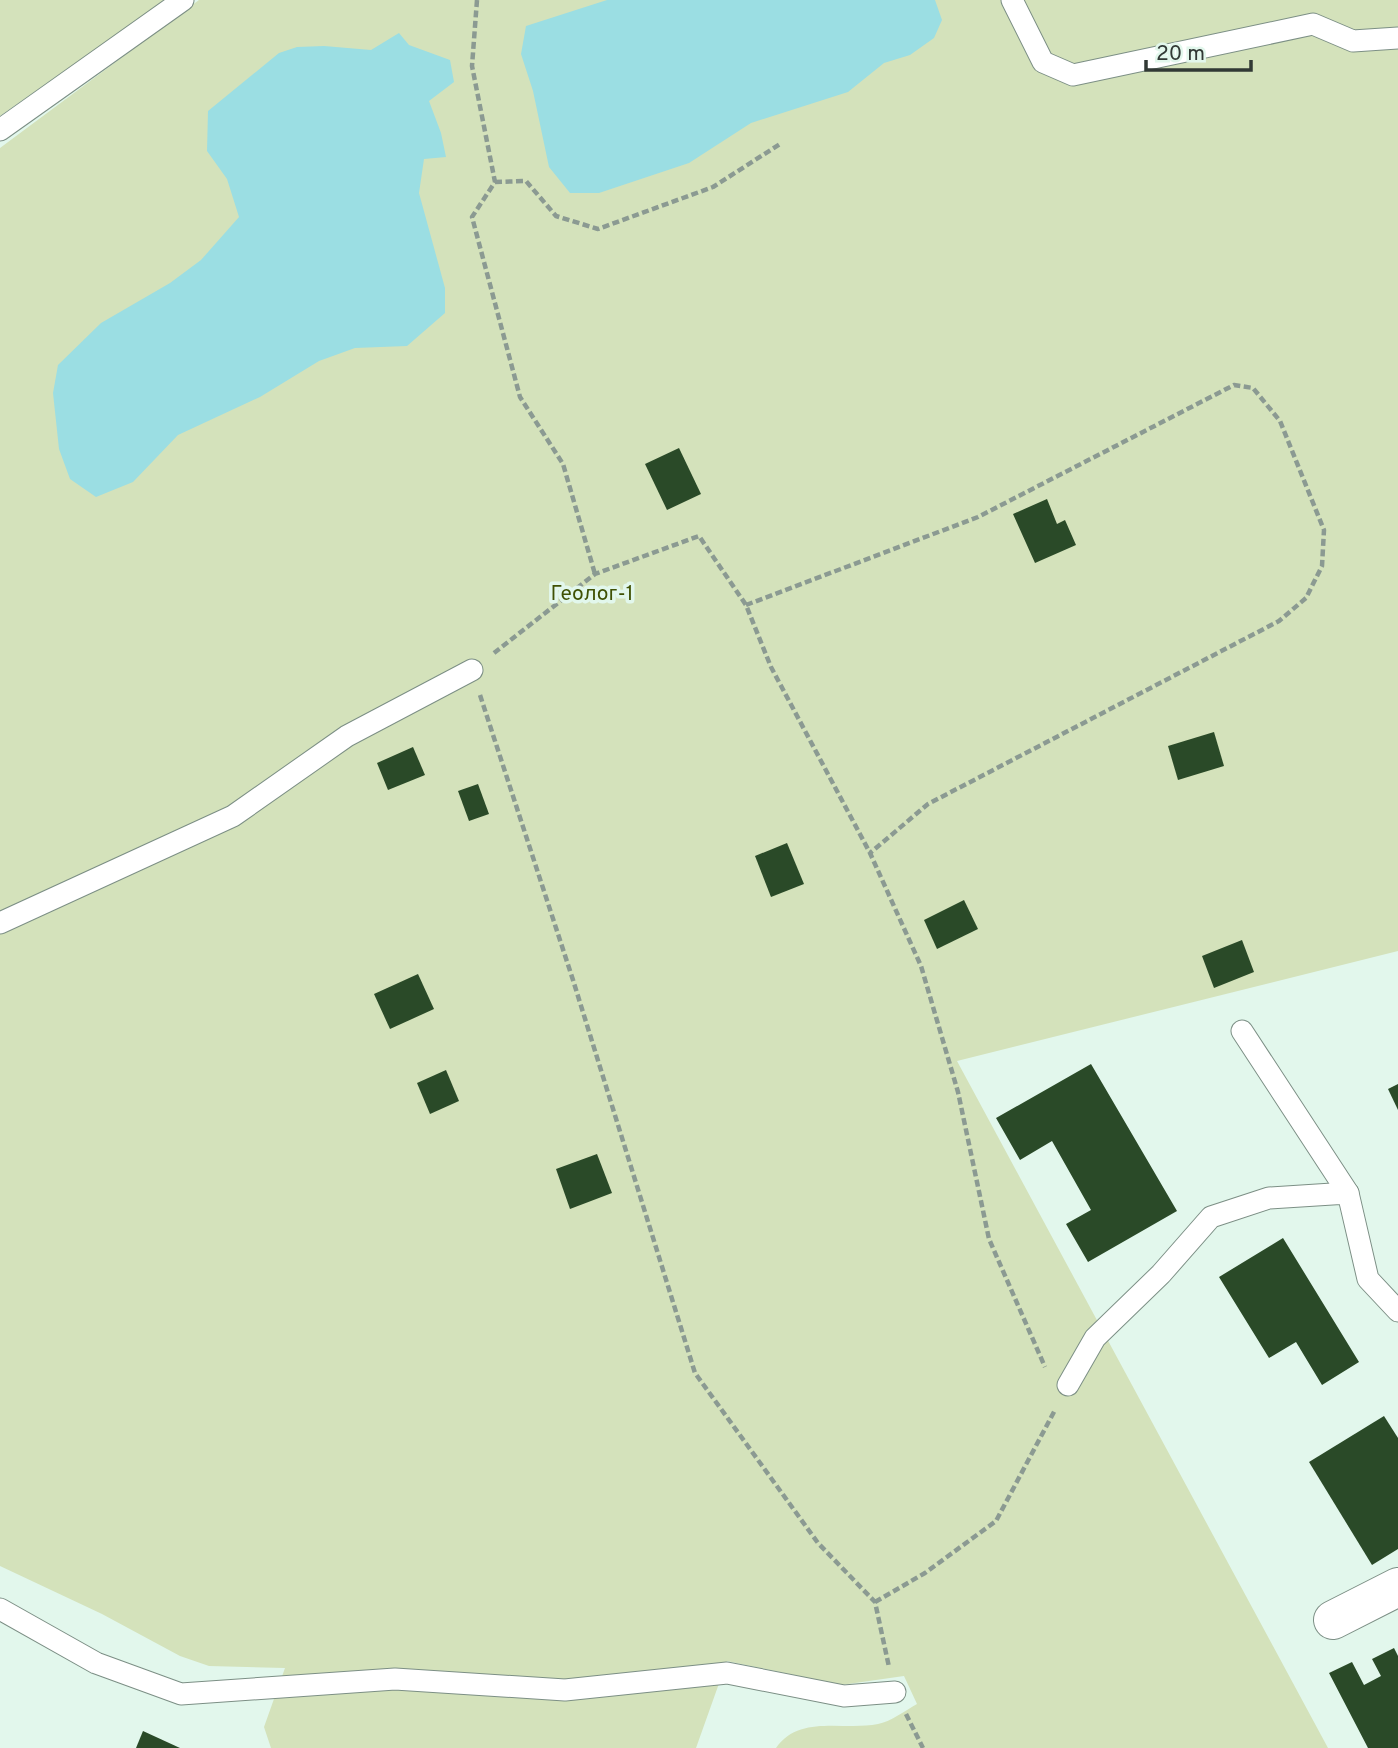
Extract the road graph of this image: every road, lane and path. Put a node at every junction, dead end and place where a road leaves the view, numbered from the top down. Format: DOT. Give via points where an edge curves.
graph roads {
  1 [pos="183,0"];
  2 [pos="477,0"];
  3 [pos="1012,0"];
  4 [pos="1398,38"];
  5 [pos="0,130"];
  6 [pos="780,144"];
  7 [pos="495,182"];
  8 [pos="594,574"];
  9 [pos="746,605"];
  10 [pos="472,670"];
  11 [pos="870,853"];
  12 [pos="0,922"];
  13 [pos="1242,1031"];
  14 [pos="1348,1194"];
  15 [pos="1398,1311"];
  16 [pos="1068,1385"];
  17 [pos="1398,1587"];
  18 [pos="875,1602"];
  19 [pos="0,1609"];
  20 [pos="1333,1620"];
  21 [pos="895,1692"];
  22 [pos="923,1748"];
  1 -- 5 [label="lane"];
  2 -- 7 [label="path" via="472,66"];
  3 -- 4 [label="lane" via="1043,62 1073,75 1313,24 1353,41"];
  6 -- 7 [label="path" via="713,187 598,229 556,216 526,181"];
  7 -- 8 [label="path" via="472,217 489,289 520,397 563,464"];
  8 -- 9 [label="path" via="699,536"];
  8 -- 10 [label="path"];
  9 -- 11 [label="path" via="771,667"];
  9 -- 11 [label="path" via="978,517 1234,385 1253,388 1280,421 1324,530 1322,566 1306,598 1279,621 928,804"];
  10 -- 12 [label="lane" via="346,736 233,817"];
  10 -- 18 [label="path" via="695,1373 818,1543"];
  11 -- 16 [label="path" via="921,966 958,1092 989,1239 1044,1366"];
  13 -- 14 [label="lane"];
  14 -- 15 [label="lane" via="1368,1279"];
  14 -- 16 [label="lane" via="1269,1198 1212,1217 1095,1338"];
  16 -- 18 [label="path" via="996,1521 925,1573"];
  17 -- 20 [label="street"];
  18 -- 21 [label="path"];
  19 -- 21 [label="lane" via="96,1663 181,1694 395,1679 565,1690 727,1673 844,1696"];
  21 -- 22 [label="path"];
}
